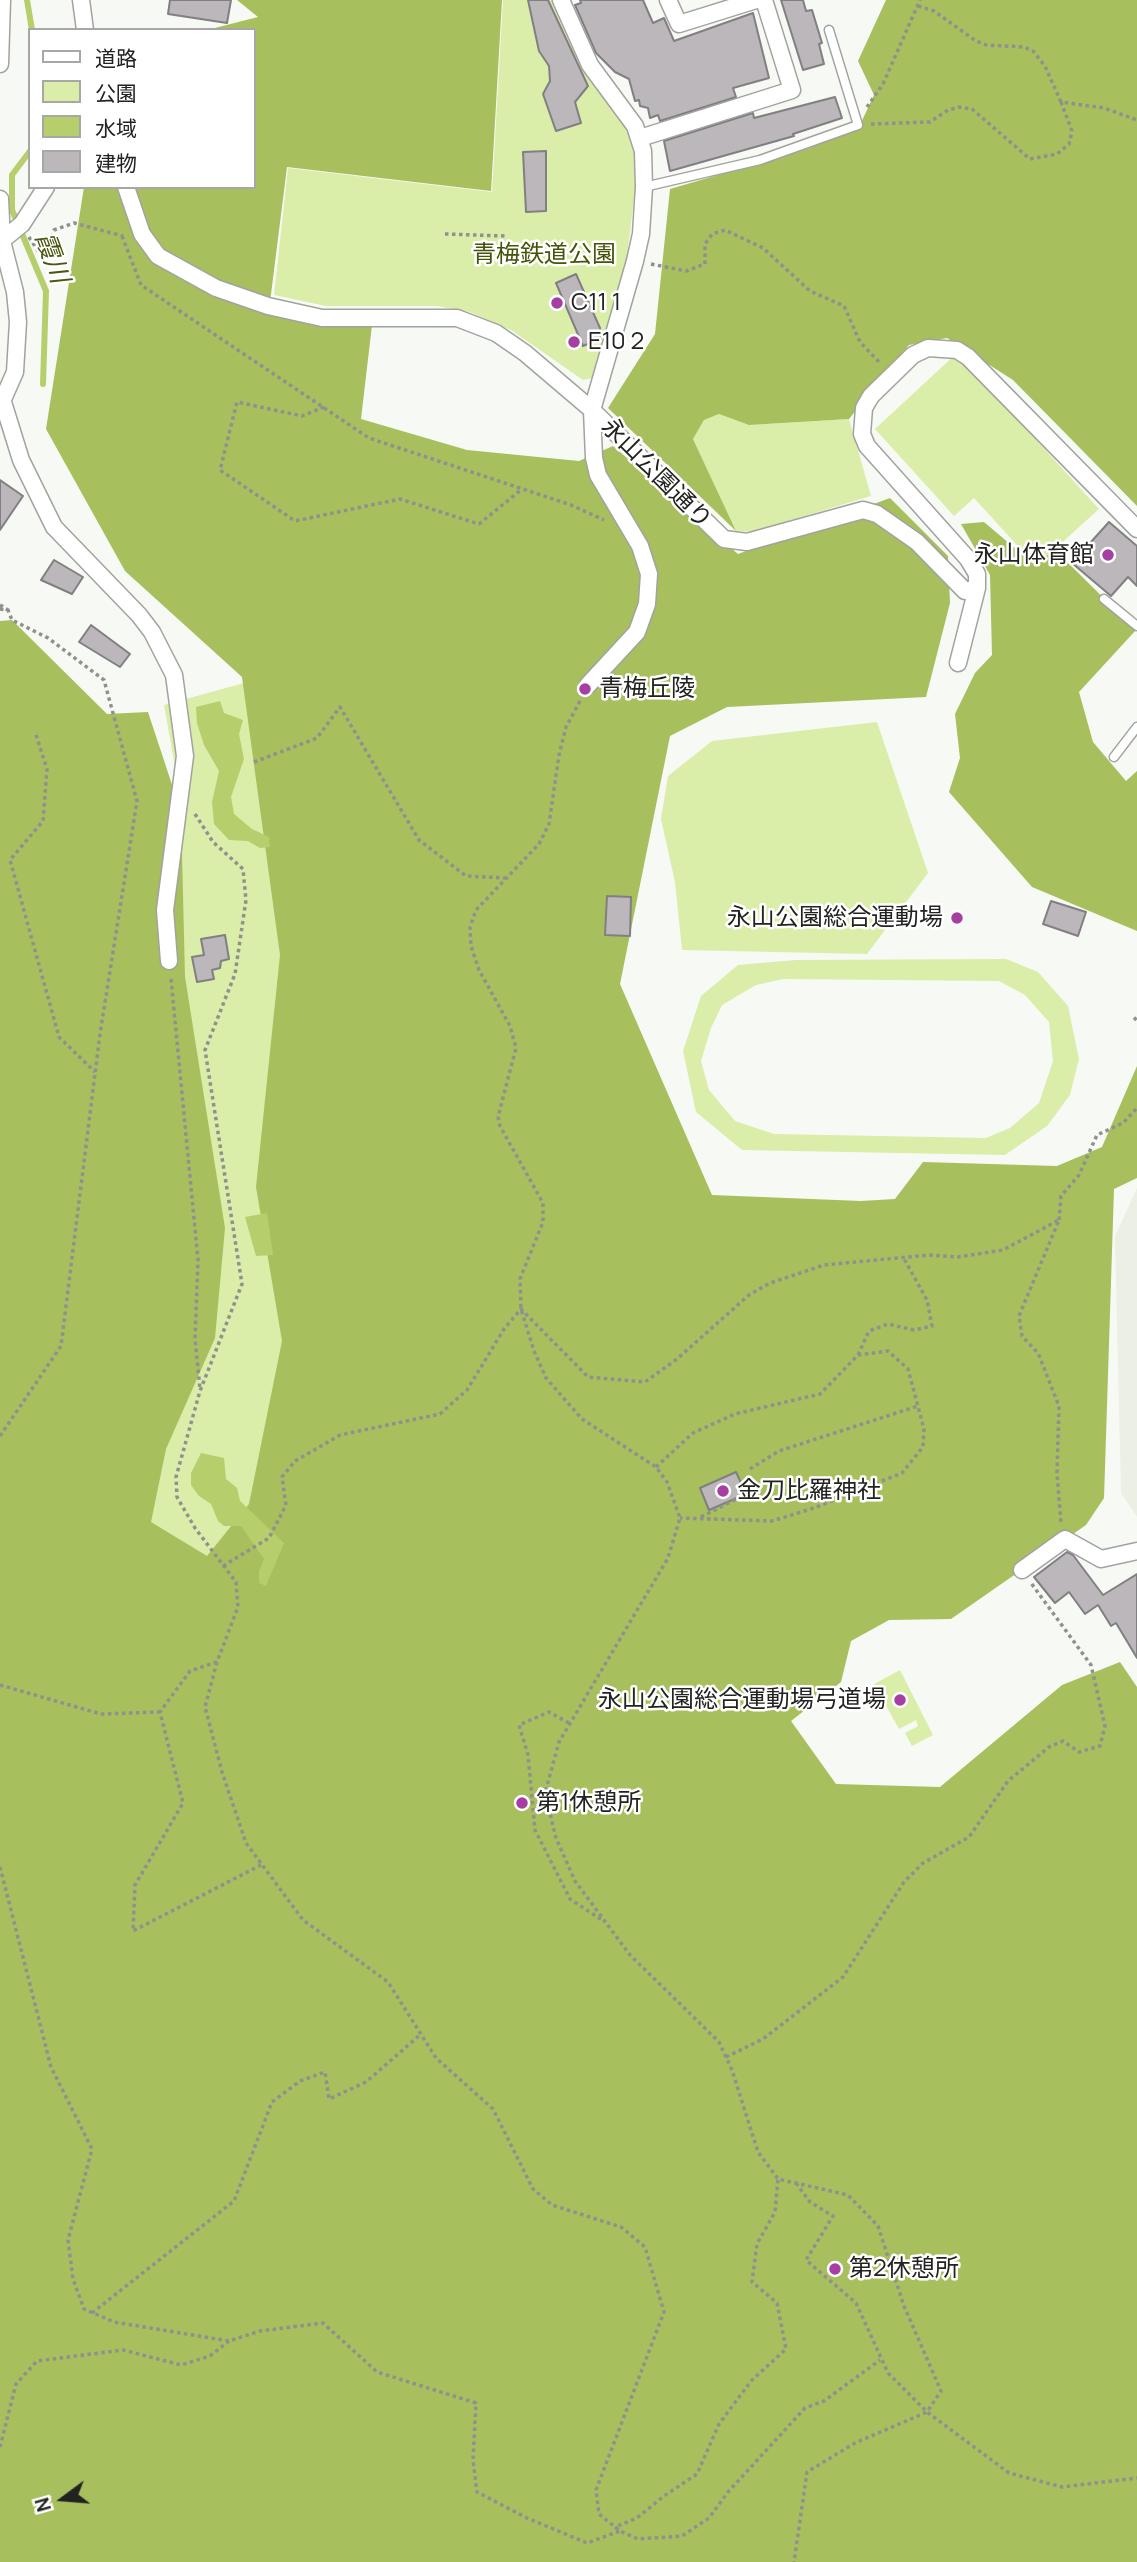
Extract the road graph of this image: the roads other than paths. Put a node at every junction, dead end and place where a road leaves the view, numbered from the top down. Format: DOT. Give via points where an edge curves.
graph roads {
  1 [pos="2,0"];
  2 [pos="81,0"];
  3 [pos="561,0"];
  4 [pos="668,0"];
  5 [pos="756,0"];
  6 [pos="764,0"];
  7 [pos="85,28"];
  8 [pos="829,30"];
  9 [pos="0,64"];
  10 [pos="640,138"];
  11 [pos="644,187"];
  12 [pos="44,189"];
  13 [pos="127,189"];
  14 [pos="0,199"];
  15 [pos="10,234"];
  16 [pos="1,404"];
  17 [pos="592,410"];
  18 [pos="1137,529"];
  19 [pos="977,588"];
  20 [pos="1104,599"];
  21 [pos="1137,626"];
  22 [pos="958,663"];
  23 [pos="588,685"];
  24 [pos="1137,727"];
  25 [pos="1114,757"];
  26 [pos="169,961"];
  27 [pos="1137,1551"];
  28 [pos="1022,1570"];
  1 -- 9 [label="street"];
  2 -- 7 [label="street"];
  3 -- 10 [label="street" via="590,65"];
  4 -- 5 [label="street" via="678,24"];
  6 -- 10 [label="street" via="792,90"];
  8 -- 11 [label="lane" via="857,124 760,160"];
  10 -- 11 [label="street"];
  11 -- 17 [label="street" via="635,261"];
  12 -- 15 [label="street"];
  13 -- 17 [label="street, 永山公園通り" via="142,234 158,256 216,288 322,318 457,318 505,340"];
  14 -- 15 [label="street"];
  15 -- 16 [label="street" via="18,322 15,372"];
  16 -- 26 [label="street" via="54,527 139,615 174,675 185,756 165,909"];
  17 -- 19 [label="street, 永山公園通り" via="724,539 747,542 863,510 877,514 917,542 965,591"];
  17 -- 23 [label="street" via="598,475 632,533 649,574 647,604 637,632"];
  18 -- 19 [label="street" via="968,357 957,350 928,348 893,375 864,408 861,420 867,446 968,559 977,574"];
  19 -- 22 [label="street"];
  20 -- 21 [label="lane"];
  24 -- 25 [label="lane"];
  27 -- 28 [label="street" via="1101,1559 1065,1539"];
}
